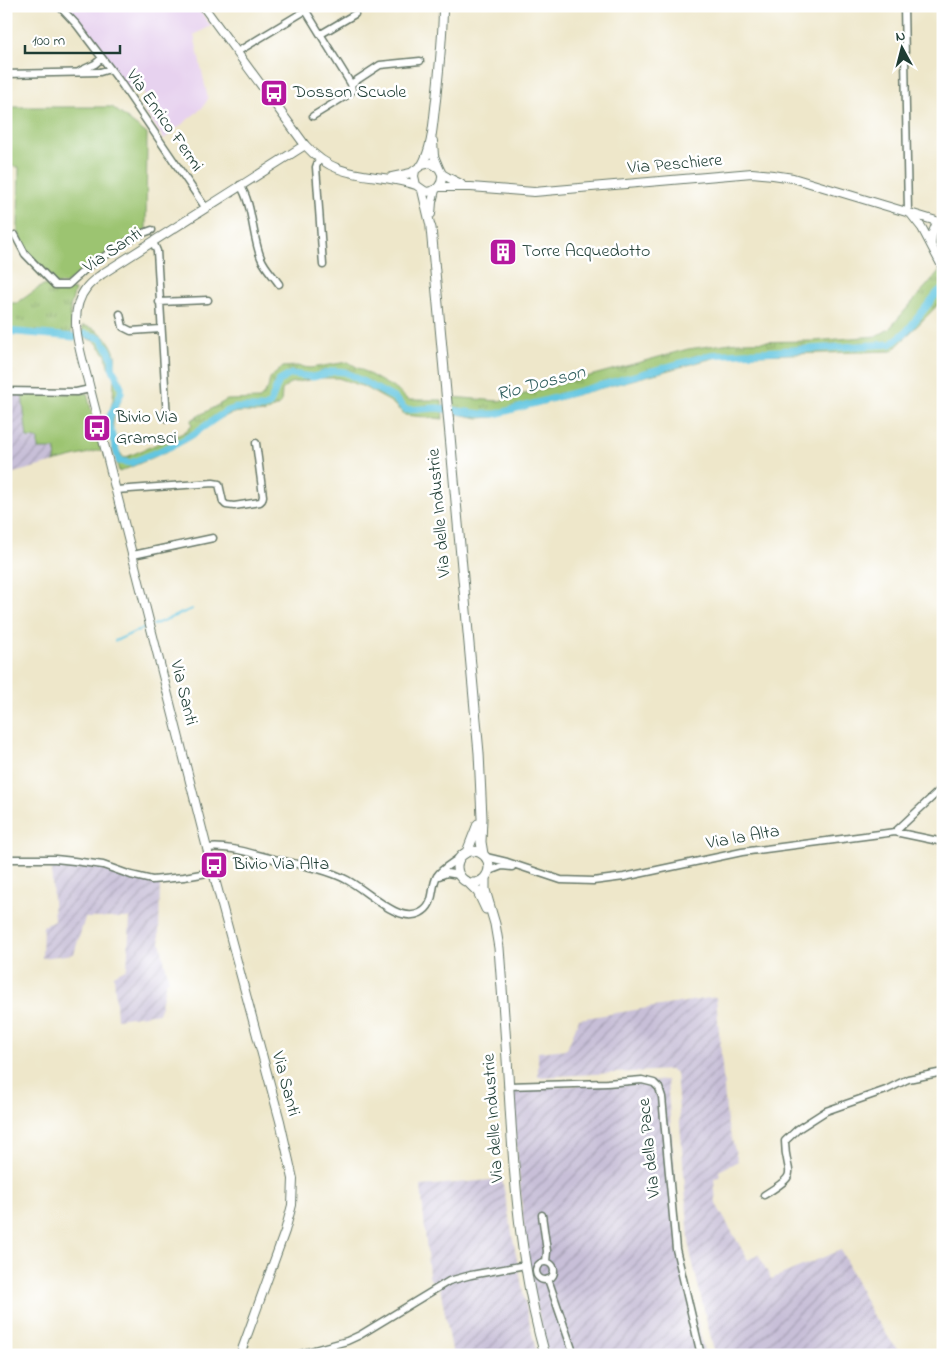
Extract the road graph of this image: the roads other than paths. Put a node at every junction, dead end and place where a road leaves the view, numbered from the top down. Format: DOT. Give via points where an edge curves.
graph roads {
  1 [pos="59,6"];
  2 [pos="203,6"];
  3 [pos="313,6"];
  4 [pos="443,6"];
  5 [pos="904,6"];
  6 [pos="306,11"];
  7 [pos="355,14"];
  8 [pos="321,34"];
  9 [pos="236,52"];
  10 [pos="102,58"];
  11 [pos="420,62"];
  12 [pos="110,69"];
  13 [pos="76,73"];
  14 [pos="6,74"];
  15 [pos="351,84"];
  16 [pos="313,116"];
  17 [pos="432,131"];
  18 [pos="305,145"];
  19 [pos="319,159"];
  20 [pos="422,165"];
  21 [pos="415,171"];
  22 [pos="440,171"];
  23 [pos="375,176"];
  24 [pos="240,185"];
  25 [pos="471,187"];
  26 [pos="419,188"];
  27 [pos="437,189"];
  28 [pos="205,207"];
  29 [pos="908,212"];
  30 [pos="937,222"];
  31 [pos="431,228"];
  32 [pos="152,230"];
  33 [pos="15,235"];
  34 [pos="926,235"];
  35 [pos="153,242"];
  36 [pos="931,245"];
  37 [pos="323,265"];
  38 [pos="943,268"];
  39 [pos="280,284"];
  40 [pos="208,300"];
  41 [pos="160,302"];
  42 [pos="120,314"];
  43 [pos="161,329"];
  44 [pos="90,389"];
  45 [pos="6,392"];
  46 [pos="167,419"];
  47 [pos="256,443"];
  48 [pos="116,490"];
  49 [pos="213,538"];
  50 [pos="132,555"];
  51 [pos="943,787"];
  52 [pos="482,794"];
  53 [pos="895,832"];
  54 [pos="943,842"];
  55 [pos="207,848"];
  56 [pos="464,854"];
  57 [pos="485,856"];
  58 [pos="6,859"];
  59 [pos="213,872"];
  60 [pos="533,872"];
  61 [pos="459,875"];
  62 [pos="487,875"];
  63 [pos="436,878"];
  64 [pos="469,883"];
  65 [pos="943,1072"];
  66 [pos="508,1086"];
  67 [pos="764,1195"];
  68 [pos="542,1215"];
  69 [pos="546,1262"];
  70 [pos="520,1266"];
  71 [pos="548,1279"];
  72 [pos="240,1355"];
  73 [pos="296,1355"];
  74 [pos="540,1355"];
  75 [pos="545,1355"];
  76 [pos="574,1355"];
  77 [pos="702,1355"];
  1 -- 10 [label="street, Via Enrico Fermi"];
  2 -- 9 [label="street"];
  3 -- 6 [label="street"];
  4 -- 17 [label="street"];
  5 -- 29 [label="street"];
  6 -- 8 [label="street"];
  6 -- 9 [label="street"];
  7 -- 8 [label="street"];
  8 -- 15 [label="street"];
  9 -- 18 [label="street"];
  10 -- 12 [label="street, Via Enrico Fermi"];
  10 -- 13 [label="street"];
  11 -- 15 [label="street" via="380,65"];
  12 -- 13 [label="street"];
  12 -- 28 [label="street, Via Enrico Fermi"];
  13 -- 14 [label="street"];
  15 -- 16 [label="street" via="349,94"];
  17 -- 20 [label="street"];
  17 -- 22 [label="street" via="434,156"];
  18 -- 19 [label="street"];
  18 -- 24 [label="street, Via Santi"];
  19 -- 23 [label="street" via="341,170"];
  19 -- 37 [label="street" via="316,167"];
  20 -- 21 [label="street"];
  20 -- 22 [label="street" via="431,163"];
  21 -- 23 [label="street" via="394,177"];
  21 -- 26 [label="street" via="414,181"];
  22 -- 25 [label="street" via="453,181"];
  22 -- 27 [label="street" via="442,178"];
  23 -- 26 [label="street"];
  24 -- 28 [label="street, Via Santi"];
  24 -- 39 [label="street" via="260,256"];
  25 -- 27 [label="street, Via Peschiere"];
  25 -- 29 [label="street, Via Peschiere" via="534,192 752,173 793,178"];
  26 -- 27 [label="street" via="431,192"];
  26 -- 31 [label="street, Via delle Industrie"];
  27 -- 31 [label="street, Via delle Industrie" via="432,202"];
  28 -- 35 [label="street, Via Santi"];
  29 -- 30 [label="street, Via Peschiere"];
  29 -- 34 [label="street"];
  30 -- 34 [label="street"];
  30 -- 36 [label="street"];
  31 -- 52 [label="main road, Via delle Industrie"];
  32 -- 33 [label="street" via="95,262 64,286 55,285 35,265"];
  34 -- 36 [label="street"];
  35 -- 41 [label="street" via="157,251"];
  35 -- 44 [label="street, Via Santi" via="102,274 87,287 79,301 76,329"];
  36 -- 38 [label="street"];
  40 -- 41 [label="street"];
  41 -- 43 [label="street"];
  42 -- 43 [label="street" via="123,327 131,331"];
  43 -- 46 [label="street"];
  44 -- 45 [label="street"];
  44 -- 48 [label="street, Via Santi"];
  47 -- 48 [label="street" via="263,496 260,502 226,506 218,484 213,483"];
  48 -- 50 [label="street, Via Santi"];
  49 -- 50 [label="street"];
  50 -- 55 [label="street, Via Santi"];
  51 -- 53 [label="street"];
  52 -- 56 [label="main road, Via delle Industrie" via="478,824"];
  52 -- 57 [label="main road, Via delle Industrie" via="481,842"];
  53 -- 54 [label="street, Via la Alta"];
  53 -- 60 [label="street, Via la Alta" via="742,852 593,881 561,880"];
  55 -- 59 [label="street, Via Santi"];
  55 -- 63 [label="street" via="237,850 323,871 348,881 393,911 409,916 428,907"];
  56 -- 57 [label="main road" via="478,852"];
  56 -- 61 [label="main road" via="457,866"];
  56 -- 63 [label="street"];
  57 -- 60 [label="street"];
  57 -- 62 [label="main road" via="490,866"];
  58 -- 59 [label="street" via="55,859 103,865 152,880"];
  59 -- 72 [label="street, Via Santi" via="293,1179 292,1205 285,1232"];
  60 -- 62 [label="street" via="505,866"];
  61 -- 63 [label="street" via="447,873"];
  61 -- 64 [label="main road"];
  62 -- 64 [label="main road" via="478,883"];
  62 -- 66 [label="main road, Via delle Industrie" via="485,890 499,948"];
  64 -- 70 [label="main road, Via delle Industrie" via="484,904 492,937"];
  65 -- 67 [label="street" via="908,1079 826,1111 798,1129 785,1141 790,1170 788,1178"];
  66 -- 75 [label="main road, Via delle Industrie" via="522,1246"];
  66 -- 77 [label="street, Via della Pace" via="642,1080 659,1088 676,1249"];
  68 -- 69 [label="street"];
  69 -- 71 [label="street" via="554,1271"];
  69 -- 71 [label="street" via="539,1265 537,1272 541,1278"];
  70 -- 73 [label="street" via="449,1280 360,1335"];
  70 -- 74 [label="main road, Via delle Industrie"];
  71 -- 76 [label="street"];
}
